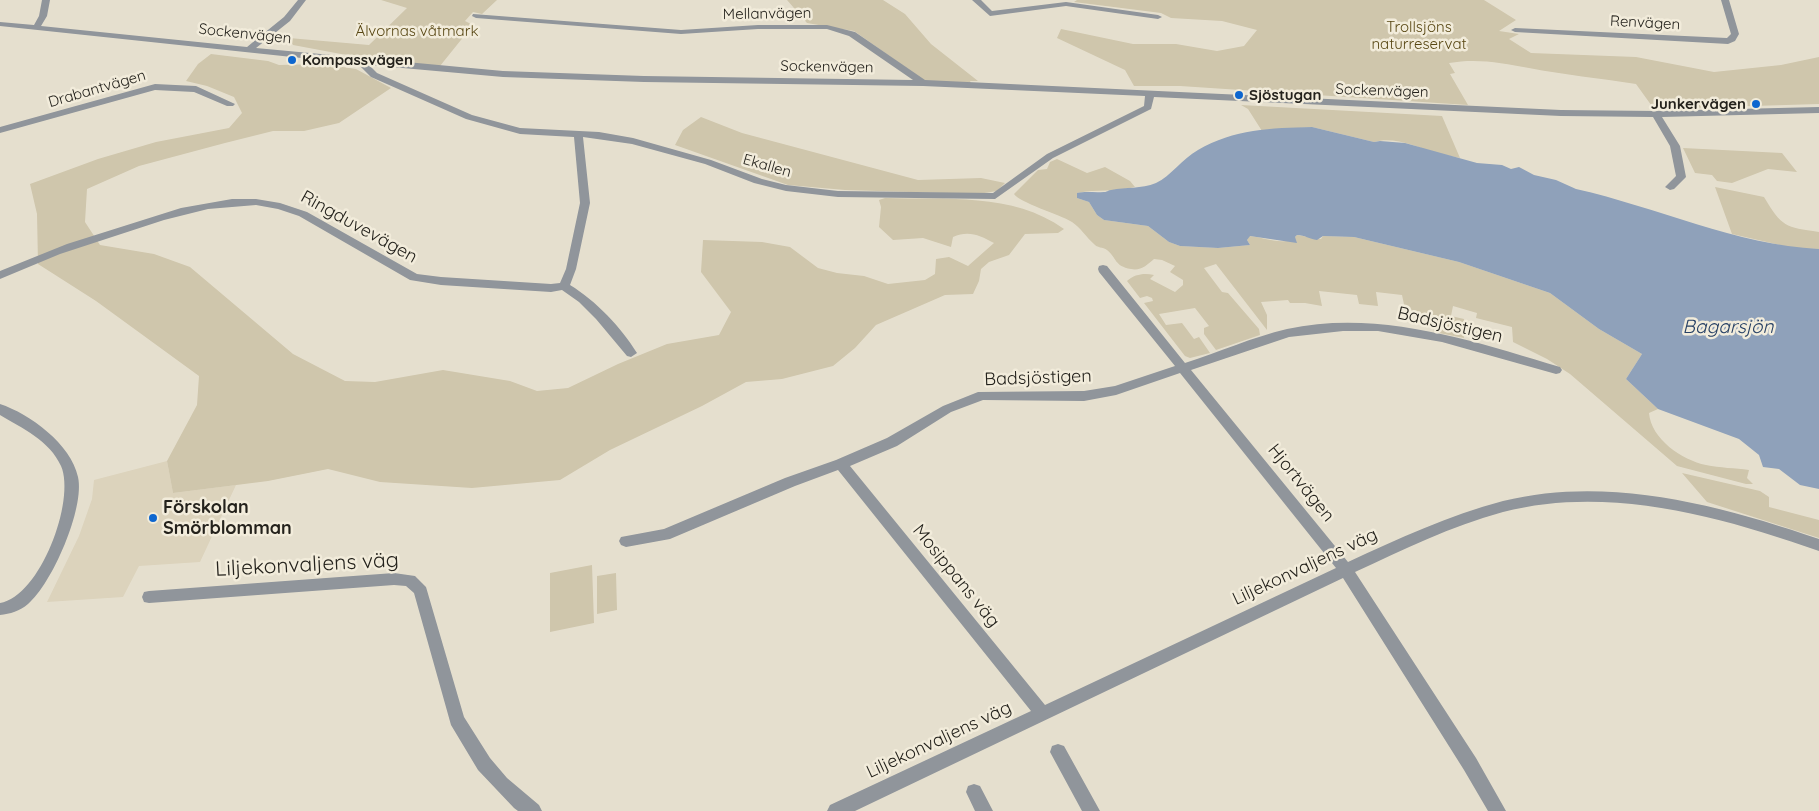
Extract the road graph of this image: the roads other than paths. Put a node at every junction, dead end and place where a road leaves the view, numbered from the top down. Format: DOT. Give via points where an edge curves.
graph roads {
  1 [pos="46,0"];
  2 [pos="302,0"];
  3 [pos="976,0"];
  4 [pos="1725,0"];
  5 [pos="476,16"];
  6 [pos="1158,17"];
  7 [pos="0,24"];
  8 [pos="36,28"];
  9 [pos="1515,30"];
  10 [pos="249,50"];
  11 [pos="361,62"];
  12 [pos="922,83"];
  13 [pos="1150,94"];
  14 [pos="230,104"];
  15 [pos="1819,110"];
  16 [pos="1656,114"];
  17 [pos="0,130"];
  18 [pos="578,134"];
  19 [pos="1670,187"];
  20 [pos="1103,269"];
  21 [pos="0,275"];
  22 [pos="564,286"];
  23 [pos="631,353"];
  24 [pos="1183,368"];
  25 [pos="1556,370"];
  26 [pos="0,409"];
  27 [pos="841,464"];
  28 [pos="626,541"];
  29 [pos="1819,545"];
  30 [pos="1345,569"];
  31 [pos="148,597"];
  32 [pos="0,609"];
  33 [pos="1042,714"];
  34 [pos="1058,752"];
  35 [pos="974,792"];
  36 [pos="533,811"];
  37 [pos="836,811"];
  38 [pos="984,811"];
  39 [pos="1091,811"];
  40 [pos="1497,811"];
  1 -- 8 [label="street" via="43,16"];
  2 -- 10 [label="street" via="287,19"];
  3 -- 6 [label="street" via="990,14 1066,4"];
  4 -- 9 [label="street, Renvägen" via="1735,34 1728,41"];
  5 -- 12 [label="street, Mellanvägen" via="680,32 827,27 852,34"];
  7 -- 8 [label="street, Sockenvägen"];
  8 -- 10 [label="street, Sockenvägen"];
  10 -- 11 [label="street, Sockenvägen"];
  11 -- 12 [label="street, Sockenvägen" via="502,74"];
  11 -- 18 [label="street, Ekallen" via="374,75 469,117 520,131"];
  12 -- 13 [label="street, Sockenvägen"];
  13 -- 16 [label="street, Sockenvägen" via="1560,113"];
  13 -- 18 [label="street, Ekallen" via="1148,107 1050,156 995,196 838,194 786,188 688,155 614,137"];
  14 -- 17 [label="street, Drabantvägen" via="196,89 155,87"];
  15 -- 16 [label="street, Sockenvägen"];
  16 -- 19 [label="street" via="1675,146 1679,160 1681,178"];
  18 -- 22 [label="street" via="585,203"];
  20 -- 24 [label="street, Hjortvägen"];
  21 -- 22 [label="street, Ringduvevägen" via="47,254 168,215 203,206 250,201 288,207 322,223 414,277 550,288"];
  22 -- 23 [label="street" via="575,293"];
  24 -- 25 [label="street, Badsjöstigen" via="1288,333 1343,327 1378,328 1442,338"];
  24 -- 27 [label="street, Badsjöstigen" via="1116,390 1084,396 982,395 947,409 892,442"];
  24 -- 30 [label="street, Hjortvägen"];
  26 -- 32 [label="street" via="50,441 66,462 72,480 70,511 48,565 25,599"];
  27 -- 28 [label="street, Badsjöstigen" via="665,535"];
  27 -- 33 [label="street, Mosippans väg"];
  29 -- 30 [label="street, Liljekonvaljens väg" via="1696,508 1628,498 1566,498 1487,510"];
  30 -- 33 [label="street, Liljekonvaljens väg"];
  30 -- 40 [label="street, Hjortvägen"];
  31 -- 36 [label="street, Liljekonvaljens väg" via="394,579 416,583 457,720 490,770"];
  33 -- 37 [label="street, Liljekonvaljens väg"];
  34 -- 39 [label="street"];
  35 -- 38 [label="street"];
}
